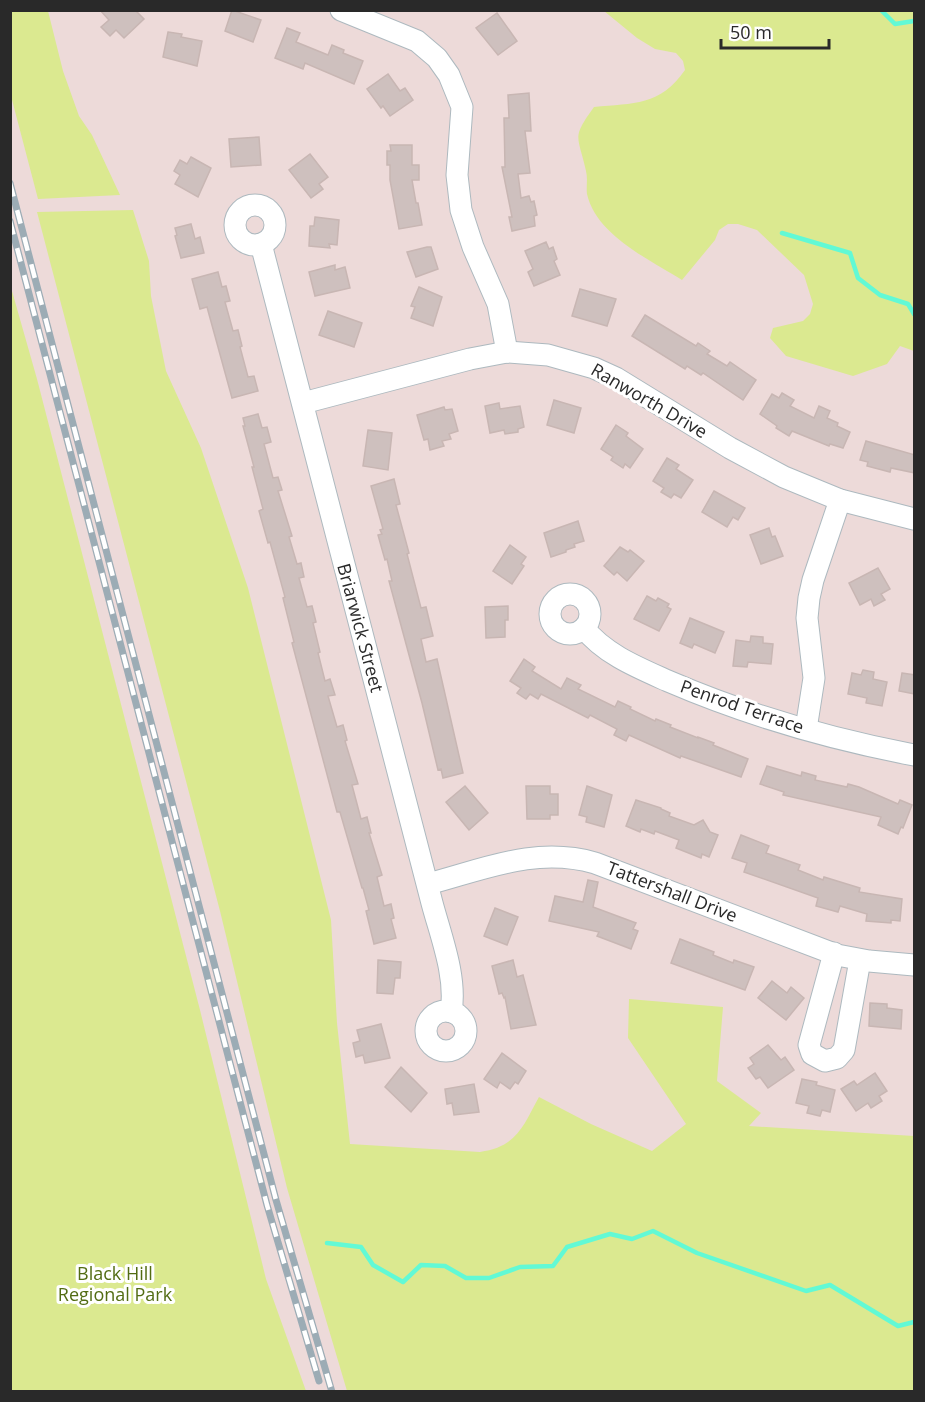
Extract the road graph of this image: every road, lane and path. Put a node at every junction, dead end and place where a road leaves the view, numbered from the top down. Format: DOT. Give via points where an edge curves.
graph roads {
  1 [pos="341,10"];
  2 [pos="261,244"];
  3 [pos="507,352"];
  4 [pos="303,404"];
  5 [pos="840,500"];
  6 [pos="915,519"];
  7 [pos="584,628"];
  8 [pos="806,729"];
  9 [pos="915,755"];
  10 [pos="428,884"];
  11 [pos="834,953"];
  12 [pos="860,960"];
  13 [pos="915,965"];
  14 [pos="451,1012"];
  1 -- 3 [label="street" via="417,41 449,75 462,107 457,175 461,210 498,304"];
  2 -- 4 [label="street, Briarwick Street"];
  3 -- 4 [label="street, Ranworth Drive"];
  3 -- 5 [label="street, Ranworth Drive" via="548,355 594,368 763,466"];
  4 -- 10 [label="street, Briarwick Street"];
  5 -- 6 [label="street, Ranworth Drive"];
  5 -- 8 [label="street" via="809,598 807,618 814,678"];
  7 -- 8 [label="street, Penrod Terrace" via="600,646 655,675 748,712"];
  8 -- 9 [label="street, Penrod Terrace"];
  10 -- 11 [label="street, Tattershall Drive" via="517,860 571,857"];
  10 -- 14 [label="street, Briarwick Street" via="452,980"];
  11 -- 12 [label="street, Tattershall Drive"];
  11 -- 12 [label="street" via="809,1045 812,1054 825,1061 837,1058 844,1050"];
  12 -- 13 [label="street, Tattershall Drive"];
}
